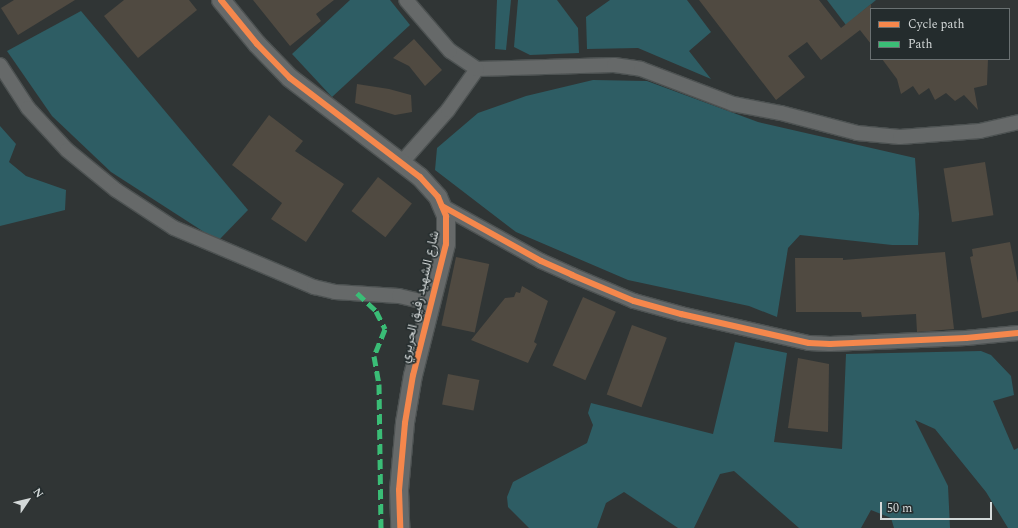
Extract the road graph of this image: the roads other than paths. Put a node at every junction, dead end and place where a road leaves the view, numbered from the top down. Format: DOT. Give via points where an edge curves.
graph roads {
  1 [pos="221,0"];
  2 [pos="406,0"];
  3 [pos="0,65"];
  4 [pos="476,69"];
  5 [pos="1018,122"];
  6 [pos="402,162"];
  7 [pos="442,206"];
  8 [pos="430,303"];
  9 [pos="1018,333"];
  10 [pos="400,528"];
  1 -- 6 [label="street, شارع الشهيد رفيق الحريري" via="257,44 290,78 335,115"];
  2 -- 4 [label="street" via="450,50"];
  3 -- 8 [label="street" via="28,108 67,150 116,190 174,228 314,288 335,292 399,296"];
  4 -- 5 [label="street" via="614,65 641,69 733,104 781,113 857,133 900,137 980,131"];
  4 -- 6 [label="street" via="448,110"];
  6 -- 7 [label="street, شارع الشهيد رفيق الحريري" via="431,188"];
  7 -- 8 [label="street, شارع الشهيد رفيق الحريري" via="448,234"];
  7 -- 9 [label="street" via="541,261 634,301 681,314 809,342 830,344"];
  8 -- 10 [label="street, شارع الشهيد رفيق الحريري" via="413,374 405,423 399,490"];
}
